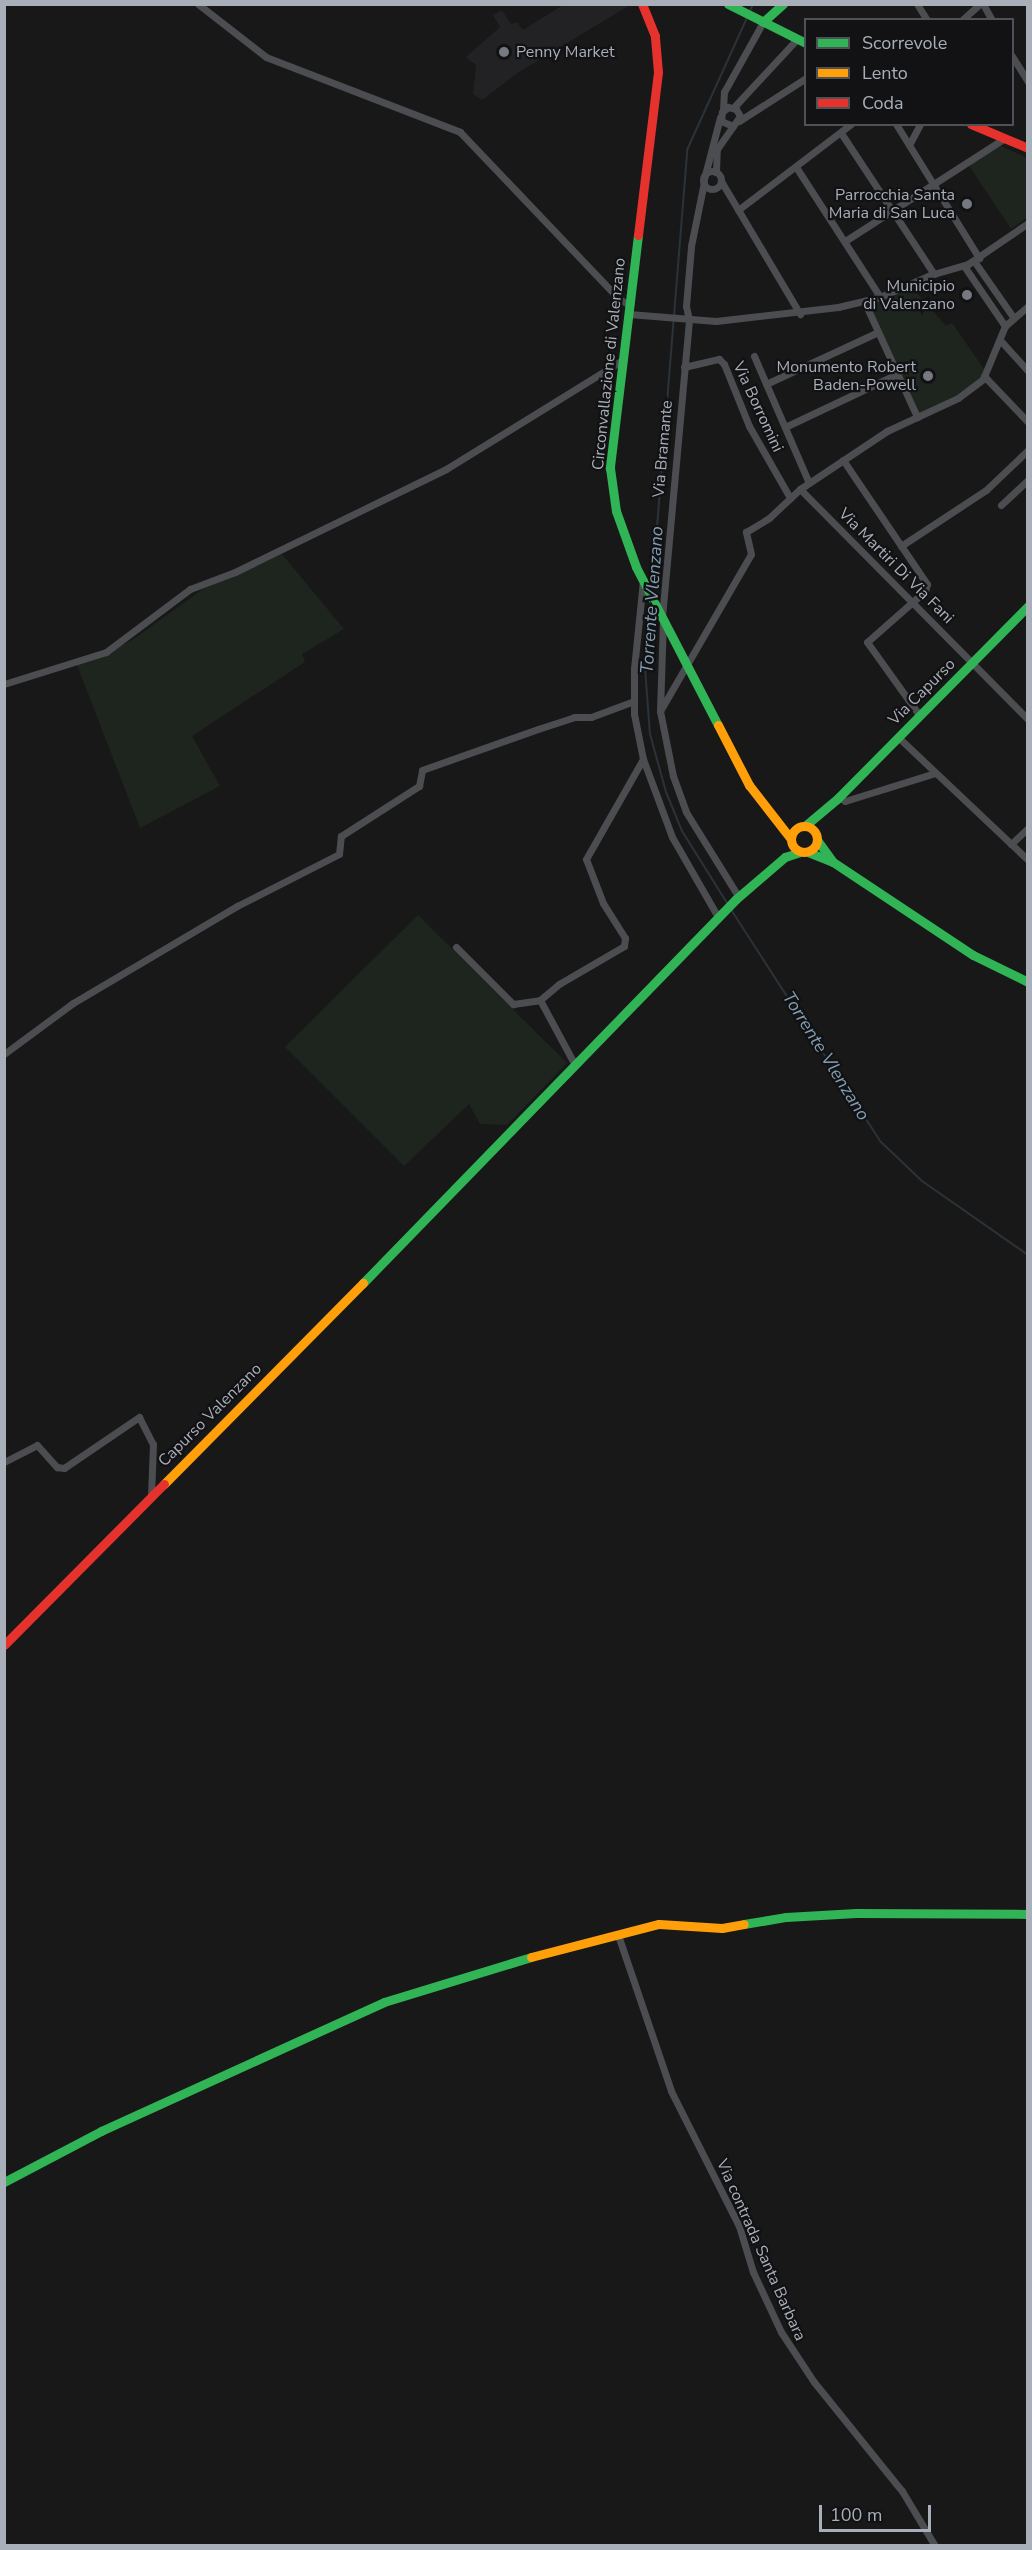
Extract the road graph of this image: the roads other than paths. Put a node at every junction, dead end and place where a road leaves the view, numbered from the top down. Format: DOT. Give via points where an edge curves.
graph roads {
  1 [pos="198,4"];
  2 [pos="642,4"];
  3 [pos="650,4"];
  4 [pos="783,4"];
  5 [pos="917,4"];
  6 [pos="981,4"];
  7 [pos="731,6"];
  8 [pos="926,18"];
  9 [pos="964,18"];
  10 [pos="991,18"];
  11 [pos="650,19"];
  12 [pos="760,21"];
  13 [pos="801,41"];
  14 [pos="1014,59"];
  15 [pos="804,79"];
  16 [pos="1028,82"];
  17 [pos="734,107"];
  18 [pos="722,112"];
  19 [pos="736,123"];
  20 [pos="849,126"];
  21 [pos="897,126"];
  22 [pos="919,126"];
  23 [pos="975,126"];
  24 [pos="990,126"];
  25 [pos="841,133"];
  26 [pos="998,138"];
  27 [pos="909,145"];
  28 [pos="1028,148"];
  29 [pos="796,167"];
  30 [pos="716,172"];
  31 [pos="704,180"];
  32 [pos="721,181"];
  33 [pos="932,183"];
  34 [pos="738,210"];
  35 [pos="892,211"];
  36 [pos="1028,224"];
  37 [pos="845,241"];
  38 [pos="976,259"];
  39 [pos="964,266"];
  40 [pos="934,274"];
  41 [pos="880,297"];
  42 [pos="864,301"];
  43 [pos="1028,306"];
  44 [pos="630,309"];
  45 [pos="800,314"];
  46 [pos="1014,317"];
  47 [pos="687,320"];
  48 [pos="1005,326"];
  49 [pos="878,332"];
  50 [pos="1000,340"];
  51 [pos="754,356"];
  52 [pos="624,359"];
  53 [pos="684,367"];
  54 [pos="1028,371"];
  55 [pos="897,374"];
  56 [pos="984,376"];
  57 [pos="766,384"];
  58 [pos="917,417"];
  59 [pos="1028,422"];
  60 [pos="785,427"];
  61 [pos="1028,450"];
  62 [pos="843,460"];
  63 [pos="1028,480"];
  64 [pos="809,483"];
  65 [pos="800,489"];
  66 [pos="790,498"];
  67 [pos="1001,505"];
  68 [pos="901,546"];
  69 [pos="644,582"];
  70 [pos="912,601"];
  71 [pos="1028,606"];
  72 [pos="662,616"];
  73 [pos="685,662"];
  74 [pos="974,662"];
  75 [pos="4,684"];
  76 [pos="634,701"];
  77 [pos="660,711"];
  78 [pos="920,716"];
  79 [pos="1028,719"];
  80 [pos="898,737"];
  81 [pos="643,759"];
  82 [pos="935,773"];
  83 [pos="838,798"];
  84 [pos="774,818"];
  85 [pos="801,826"];
  86 [pos="1028,828"];
  87 [pos="816,835"];
  88 [pos="791,841"];
  89 [pos="1011,844"];
  90 [pos="804,852"];
  91 [pos="1028,860"];
  92 [pos="833,862"];
  93 [pos="764,873"];
  94 [pos="737,898"];
  95 [pos="719,916"];
  96 [pos="456,947"];
  97 [pos="1028,982"];
  98 [pos="540,1000"];
  99 [pos="4,1054"];
  100 [pos="576,1065"];
  101 [pos="4,1462"];
  102 [pos="151,1496"];
  103 [pos="4,1645"];
  104 [pos="1028,1914"];
  105 [pos="618,1935"];
  106 [pos="4,2182"];
  107 [pos="935,2546"];
  1 -- 44 [label="street" via="266,57 460,132"];
  2 -- 11 [label="street"];
  3 -- 11 [label="street"];
  4 -- 12 [label="street"];
  5 -- 8 [label="street"];
  6 -- 9 [label="street"];
  6 -- 10 [label="street"];
  7 -- 12 [label="street"];
  11 -- 44 [label="street, Circonvallazione di Valenzano" via="658,72"];
  12 -- 13 [label="street"];
  12 -- 18 [label="street, Via Bramante" via="724,92"];
  13 -- 17 [label="street"];
  14 -- 16 [label="street"];
  15 -- 19 [label="street"];
  17 -- 18 [label="street"];
  17 -- 19 [label="street" via="740,113"];
  18 -- 19 [label="street" via="725,125"];
  18 -- 31 [label="street, Via Bramante"];
  19 -- 30 [label="street" via="717,149"];
  20 -- 25 [label="street"];
  21 -- 27 [label="street"];
  22 -- 27 [label="street"];
  23 -- 26 [label="street"];
  24 -- 26 [label="street"];
  25 -- 29 [label="street"];
  25 -- 35 [label="street"];
  26 -- 28 [label="street"];
  26 -- 33 [label="street"];
  27 -- 33 [label="street"];
  29 -- 34 [label="street"];
  29 -- 37 [label="street"];
  30 -- 31 [label="street" via="708,173"];
  30 -- 32 [label="street"];
  31 -- 32 [label="street" via="713,189"];
  31 -- 47 [label="street, Via Bramante" via="691,246"];
  32 -- 34 [label="street"];
  33 -- 35 [label="street"];
  33 -- 38 [label="street"];
  34 -- 45 [label="street"];
  35 -- 37 [label="street"];
  35 -- 40 [label="street"];
  36 -- 38 [label="street"];
  37 -- 41 [label="street"];
  38 -- 39 [label="street"];
  38 -- 46 [label="street"];
  39 -- 40 [label="street"];
  39 -- 48 [label="street"];
  40 -- 41 [label="street"];
  41 -- 42 [label="street"];
  42 -- 45 [label="street"];
  42 -- 49 [label="street"];
  43 -- 46 [label="street"];
  44 -- 47 [label="street"];
  44 -- 52 [label="street, Circonvallazione di Valenzano"];
  45 -- 47 [label="street"];
  46 -- 48 [label="street"];
  47 -- 53 [label="street, Via Bramante"];
  48 -- 50 [label="street"];
  49 -- 55 [label="street"];
  49 -- 57 [label="street"];
  50 -- 54 [label="street"];
  50 -- 56 [label="street"];
  51 -- 57 [label="street"];
  52 -- 69 [label="street, Circonvallazione di Valenzano" via="610,468 619,522"];
  52 -- 75 [label="street" via="438,473 235,572 190,589 106,652"];
  53 -- 66 [label="street, Via Borromini" via="718,359 724,364 749,426"];
  53 -- 72 [label="street, Via Bramante"];
  55 -- 58 [label="street"];
  55 -- 60 [label="street"];
  56 -- 58 [label="street" via="958,398"];
  56 -- 59 [label="street"];
  57 -- 60 [label="street"];
  58 -- 62 [label="street"];
  60 -- 64 [label="street"];
  61 -- 68 [label="street" via="986,490"];
  62 -- 64 [label="street"];
  62 -- 68 [label="street"];
  63 -- 67 [label="street"];
  64 -- 65 [label="street"];
  65 -- 66 [label="street"];
  65 -- 70 [label="street, Via Martiri Di Via Fani"];
  66 -- 73 [label="street" via="746,532 751,554"];
  68 -- 70 [label="street" via="927,584"];
  69 -- 72 [label="street, Circonvallazione di Valenzano"];
  69 -- 76 [label="street"];
  70 -- 74 [label="street, Via Martiri Di Via Fani"];
  70 -- 78 [label="street" via="867,642"];
  71 -- 74 [label="street, Via Capurso"];
  72 -- 73 [label="street, Circonvallazione di Valenzano"];
  72 -- 77 [label="street, Via Bramante"];
  73 -- 77 [label="street"];
  73 -- 84 [label="street, Circonvallazione di Valenzano" via="749,785"];
  74 -- 78 [label="street, Via Capurso"];
  74 -- 79 [label="street, Via Martiri Di Via Fani"];
  76 -- 81 [label="street"];
  76 -- 99 [label="street" via="591,717 574,717 422,770 419,786 341,836 339,854 237,906 73,1003"];
  77 -- 94 [label="street, Via Bramante" via="673,776 686,812"];
  78 -- 80 [label="street, Via Capurso"];
  80 -- 82 [label="street"];
  80 -- 83 [label="street, Via Capurso"];
  81 -- 95 [label="street" via="672,837"];
  81 -- 98 [label="street" via="586,859 603,903 625,938 624,946 559,984"];
  82 -- 83 [label="street" via="845,801"];
  82 -- 89 [label="street"];
  83 -- 85 [label="street"];
  83 -- 87 [label="street"];
  84 -- 85 [label="street"];
  84 -- 88 [label="street, Circonvallazione di Valenzano"];
  85 -- 87 [label="street"];
  85 -- 88 [label="street"];
  86 -- 89 [label="street"];
  87 -- 90 [label="street"];
  87 -- 92 [label="street"];
  88 -- 90 [label="street, Circonvallazione di Valenzano"];
  88 -- 93 [label="street"];
  89 -- 91 [label="street"];
  90 -- 92 [label="street"];
  90 -- 93 [label="street" via="785,857"];
  92 -- 97 [label="street" via="973,955"];
  93 -- 94 [label="street, Capurso Valenzano"];
  94 -- 95 [label="street, Capurso Valenzano"];
  95 -- 100 [label="street, Capurso Valenzano"];
  96 -- 98 [label="street" via="513,1004"];
  98 -- 100 [label="street"];
  100 -- 102 [label="street, Capurso Valenzano"];
  101 -- 102 [label="street" via="37,1445 57,1467 64,1468 139,1417 153,1444"];
  102 -- 103 [label="street, Capurso Valenzano"];
  104 -- 105 [label="street" via="856,1913 786,1917 722,1928 659,1924"];
  105 -- 106 [label="street" via="474,1971 384,2002 101,2131"];
  105 -- 107 [label="street, Via contrada Santa Barbara" via="671,2091 739,2226 753,2272 781,2332 814,2382 895,2482"];
}
